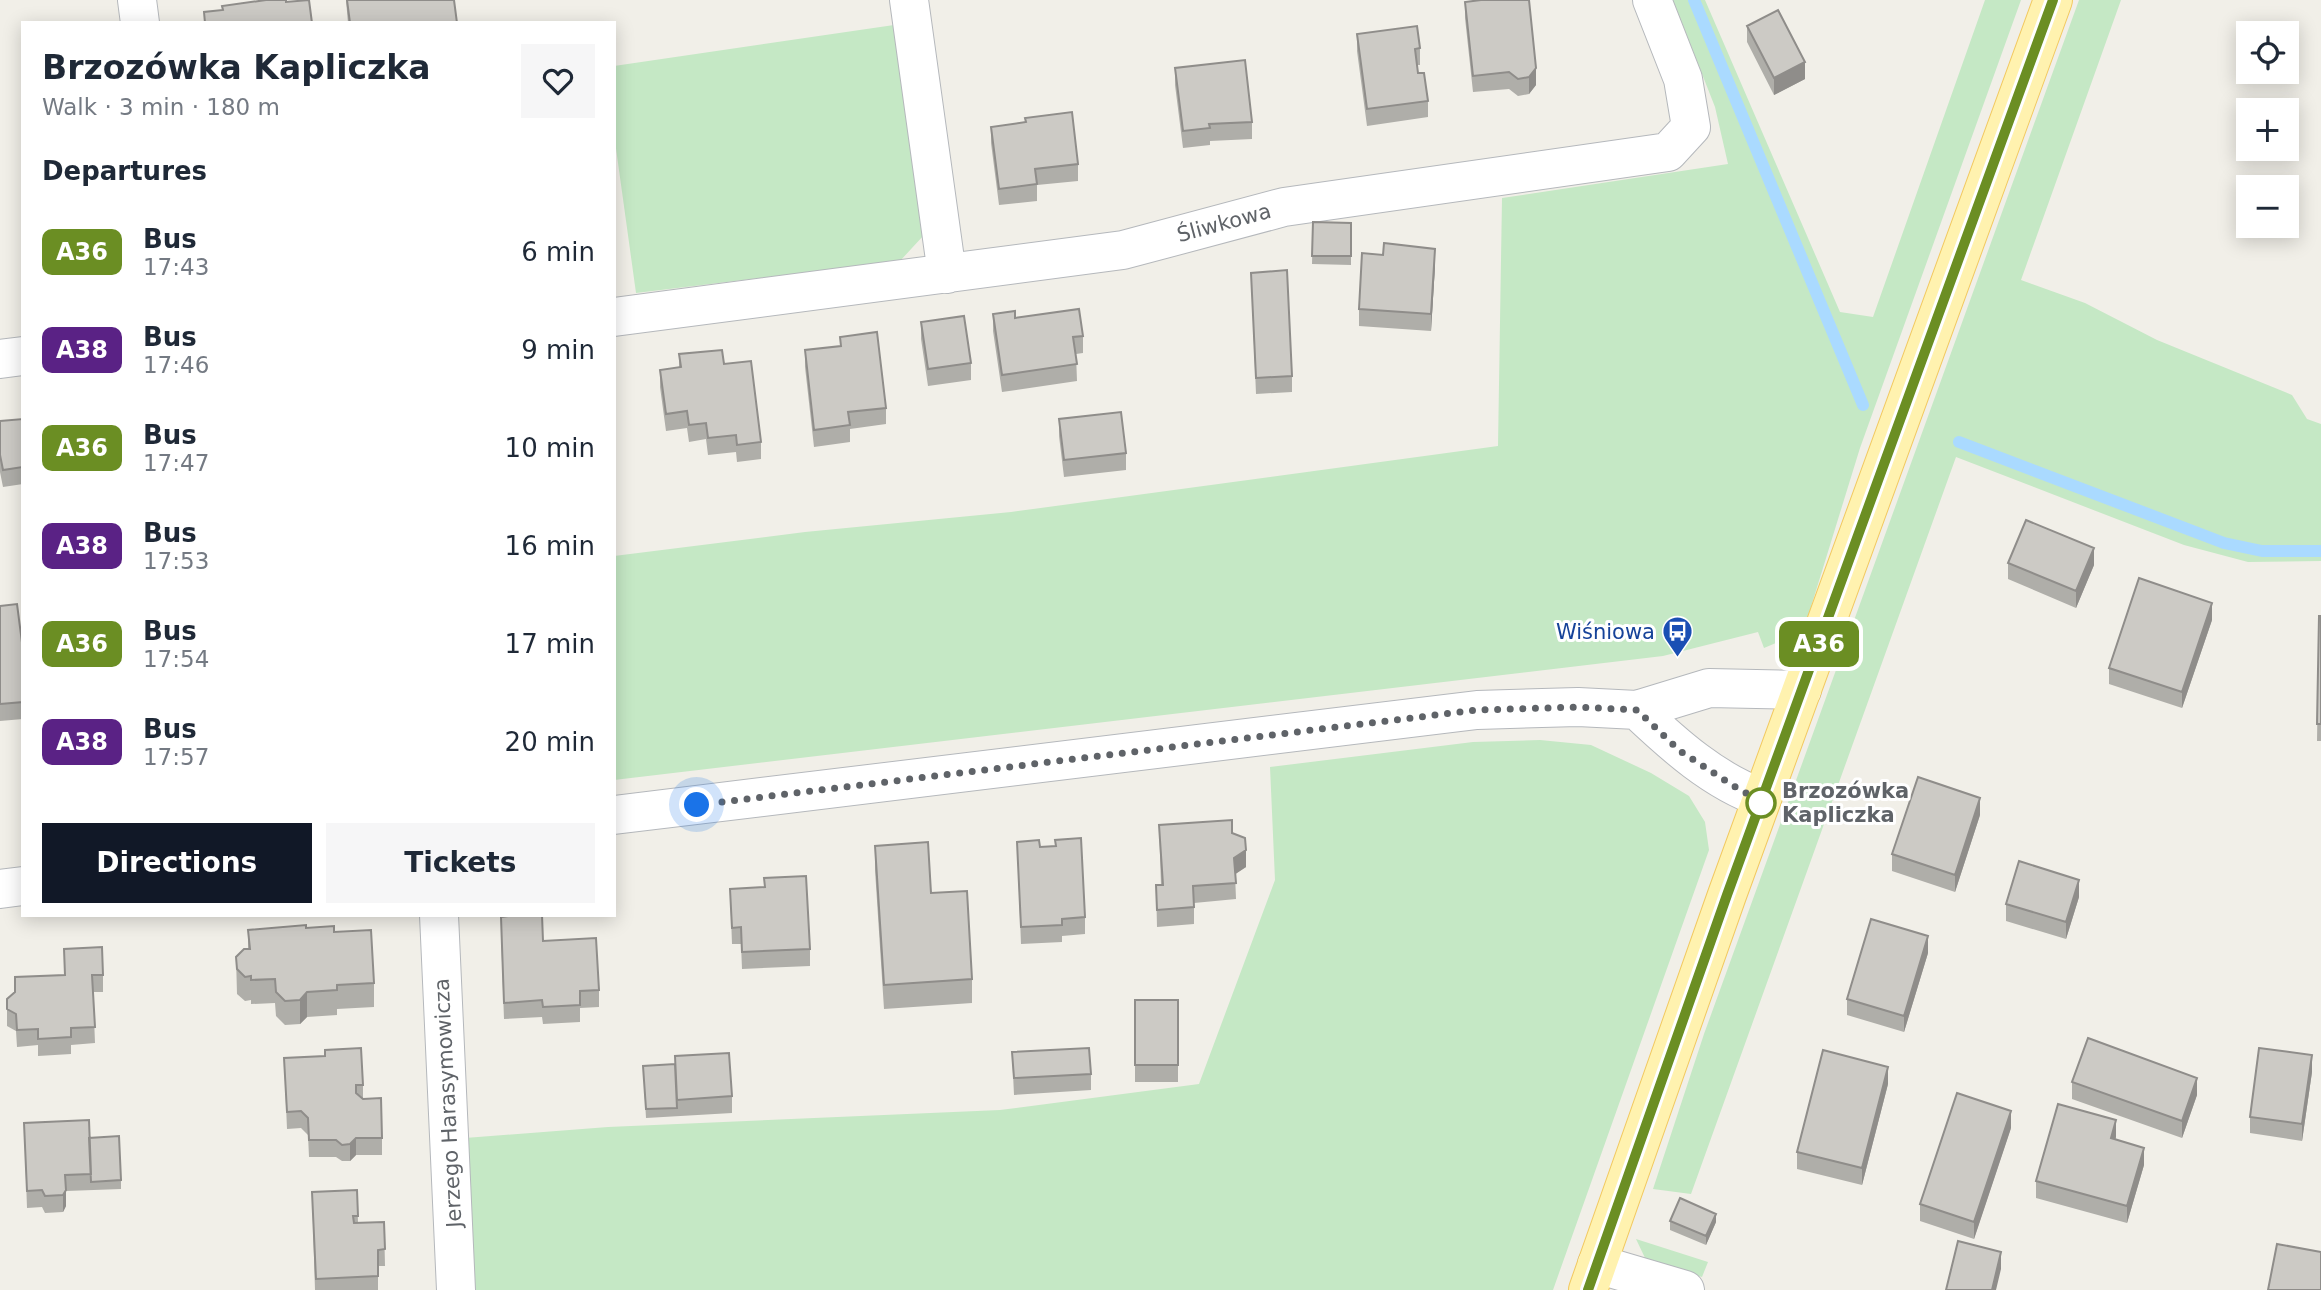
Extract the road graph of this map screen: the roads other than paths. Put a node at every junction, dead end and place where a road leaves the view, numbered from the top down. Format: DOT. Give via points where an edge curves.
graph roads {
  1 [pos="137,0"];
  2 [pos="909,0"];
  3 [pos="1652,0"];
  4 [pos="2053,0"];
  5 [pos="140,21"];
  6 [pos="947,274"];
  7 [pos="616,317"];
  8 [pos="21,356"];
  9 [pos="0,359"];
  10 [pos="1802,690"];
  11 [pos="1637,710"];
  12 [pos="1762,798"];
  13 [pos="616,815"];
  14 [pos="21,886"];
  15 [pos="0,889"];
  16 [pos="439,917"];
  17 [pos="1592,1277"];
  18 [pos="456,1290"];
  19 [pos="1685,1290"];
  1 -- 5 [label="street"];
  2 -- 6 [label="street"];
  3 -- 6 [label="street, Śliwkowa" via="1683,79 1690,127 1668,152 1284,208 1123,250"];
  4 -- 10 [label="main road"];
  6 -- 7 [label="street, Śliwkowa"];
  8 -- 9 [label="street"];
  10 -- 11 [label="street" via="1709,688"];
  10 -- 12 [label="main road"];
  11 -- 12 [label="street" via="1680,751 1743,792"];
  11 -- 13 [label="street" via="1477,710"];
  12 -- 17 [label="main road"];
  14 -- 15 [label="street"];
  16 -- 18 [label="street, Jerzego Harasymowicza"];
  17 -- 19 [label="street"];
}
